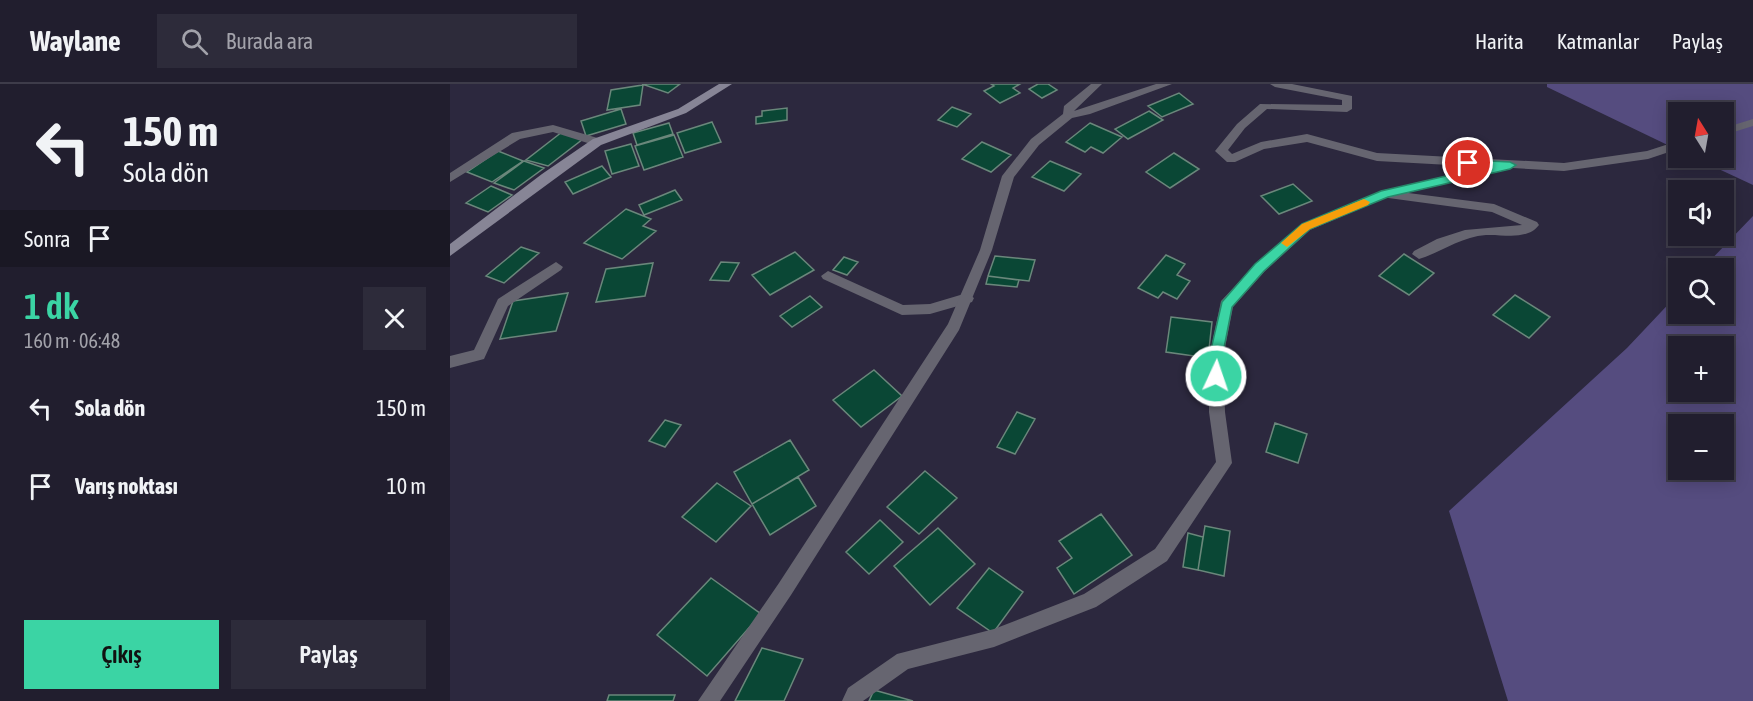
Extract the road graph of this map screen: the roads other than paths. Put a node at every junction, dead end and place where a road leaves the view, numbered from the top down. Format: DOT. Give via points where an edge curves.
graph roads {
  1 [pos="727,84"];
  2 [pos="1097,84"];
  3 [pos="1167,84"];
  4 [pos="1275,84"];
  5 [pos="1069,115"];
  6 [pos="1753,122"];
  7 [pos="1734,129"];
  8 [pos="597,142"];
  9 [pos="1668,149"];
  10 [pos="1510,165"];
  11 [pos="450,178"];
  12 [pos="1385,194"];
  13 [pos="450,251"];
  14 [pos="1419,254"];
  15 [pos="556,267"];
  16 [pos="828,276"];
  17 [pos="968,298"];
  18 [pos="450,362"];
  19 [pos="708,701"];
  20 [pos="852,701"];
  1 -- 8 [label="street" via="682,111"];
  2 -- 5 [label="street" via="1068,108"];
  3 -- 5 [label="street"];
  4 -- 10 [label="street" via="1348,98 1347,108 1264,106 1240,126 1221,151 1231,159 1261,146 1307,138 1377,157"];
  5 -- 17 [label="street" via="1035,142 1008,176"];
  6 -- 7 [label="street"];
  8 -- 11 [label="street" via="553,128 516,136"];
  8 -- 13 [label="street"];
  9 -- 10 [label="street" via="1564,167"];
  10 -- 12 [label="street"];
  12 -- 14 [label="street" via="1494,208 1533,225 1518,233 1484,231 1447,238"];
  12 -- 20 [label="street" via="1306,227 1226,305 1216,358 1217,412 1224,463 1161,555 1090,601 994,638 904,661"];
  15 -- 18 [label="street" via="503,303 479,355"];
  16 -- 17 [label="street" via="902,310 930,309"];
  17 -- 19 [label="street" via="887,431"];
}
